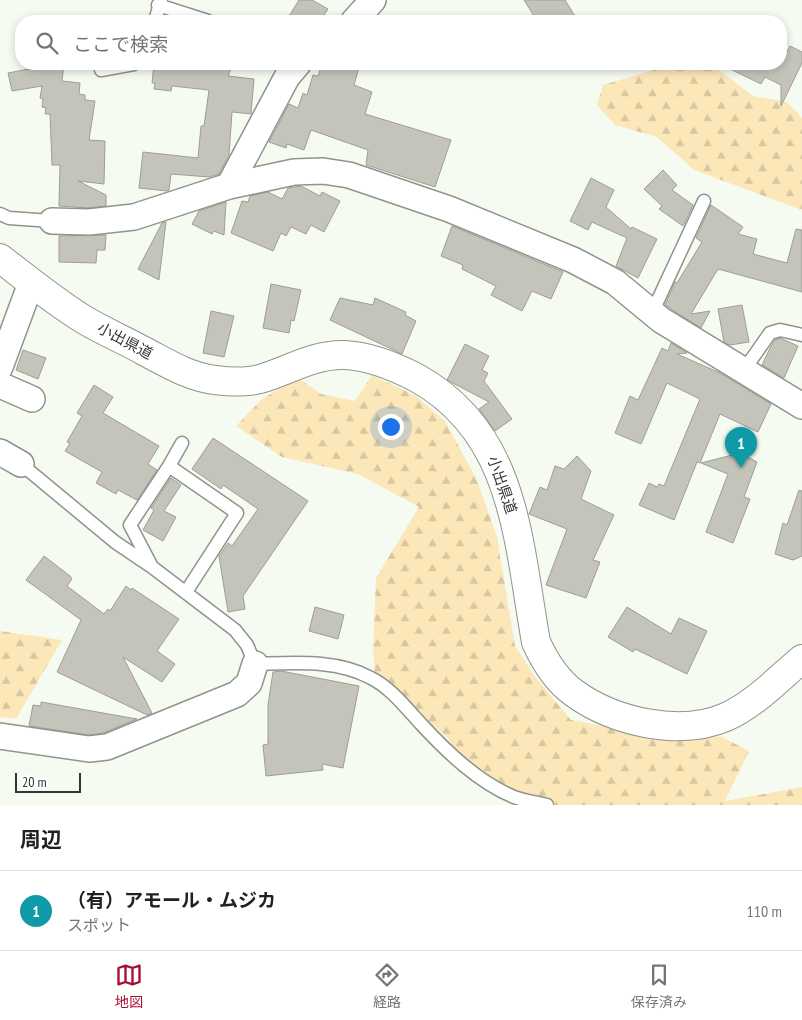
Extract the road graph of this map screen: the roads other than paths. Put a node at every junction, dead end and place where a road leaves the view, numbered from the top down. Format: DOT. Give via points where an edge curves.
graph roads {
  1 [pos="373,0"];
  2 [pos="159,2"];
  3 [pos="156,15"];
  4 [pos="193,15"];
  5 [pos="359,15"];
  6 [pos="293,70"];
  7 [pos="229,186"];
  8 [pos="704,201"];
  9 [pos="0,214"];
  10 [pos="52,221"];
  11 [pos="0,258"];
  12 [pos="32,283"];
  13 [pos="652,313"];
  14 [pos="802,335"];
  15 [pos="0,367"];
  16 [pos="744,370"];
  17 [pos="0,385"];
  18 [pos="32,399"];
  19 [pos="802,406"];
  20 [pos="182,443"];
  21 [pos="10,458"];
  22 [pos="169,466"];
  23 [pos="152,567"];
  24 [pos="186,592"];
  25 [pos="802,660"];
  26 [pos="255,664"];
  27 [pos="0,736"];
  28 [pos="547,805"];
  1 -- 5 [label="street"];
  2 -- 3 [label="lane"];
  2 -- 4 [label="lane"];
  6 -- 7 [label="street"];
  7 -- 10 [label="street" via="134,217 89,222"];
  7 -- 13 [label="street" via="294,172 349,174 449,209 573,260 615,282"];
  8 -- 13 [label="lane"];
  9 -- 10 [label="lane" via="8,218"];
  11 -- 12 [label="main road, 小出県道"];
  12 -- 15 [label="street"];
  12 -- 25 [label="main road, 小出県道" via="84,319 186,373 212,380 240,382 260,379 319,358 344,355 369,358 397,367 431,386 460,410 484,439 499,467 511,501 536,642 557,677 595,706 618,716 646,722 682,726 706,723 727,717"];
  13 -- 16 [label="street"];
  14 -- 16 [label="lane" via="780,330 770,332"];
  16 -- 19 [label="street"];
  17 -- 18 [label="street"];
  20 -- 22 [label="lane"];
  21 -- 23 [label="lane" via="115,542"];
  22 -- 23 [label="lane" via="130,524"];
  22 -- 24 [label="lane" via="236,513"];
  23 -- 24 [label="lane"];
  24 -- 26 [label="lane" via="235,630 247,645"];
  26 -- 27 [label="street" via="249,683 237,694 107,747 89,749"];
  26 -- 28 [label="lane" via="310,663 342,667 371,678 393,694 447,751 480,776 514,797"];
}
